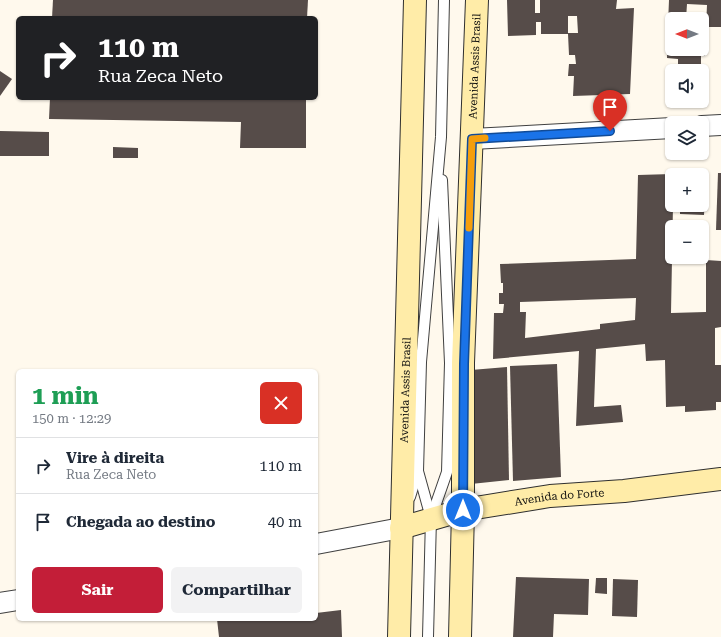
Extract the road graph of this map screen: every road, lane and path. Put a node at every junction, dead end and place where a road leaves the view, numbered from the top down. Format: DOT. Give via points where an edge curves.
graph roads {
  1 [pos="415,0"];
  2 [pos="444,0"];
  3 [pos="478,0"];
  4 [pos="721,125"];
  5 [pos="709,126"];
  6 [pos="665,128"];
  7 [pos="441,137"];
  8 [pos="472,139"];
  9 [pos="418,471"];
  10 [pos="447,472"];
  11 [pos="721,479"];
  12 [pos="463,510"];
  13 [pos="431,518"];
  14 [pos="401,528"];
  15 [pos="318,544"];
  16 [pos="16,600"];
  17 [pos="0,603"];
  18 [pos="399,637"];
  19 [pos="428,637"];
  20 [pos="460,637"];
  1 -- 14 [label="main road, Avenida Assis Brasil"];
  2 -- 7 [label="lane"];
  3 -- 8 [label="main road, Avenida Assis Brasil"];
  4 -- 5 [label="street"];
  6 -- 8 [label="street"];
  7 -- 9 [label="lane" via="421,362"];
  7 -- 10 [label="lane" via="450,363"];
  8 -- 12 [label="main road, Avenida Assis Brasil" via="464,364"];
  9 -- 13 [label="lane"];
  9 -- 14 [label="lane"];
  10 -- 12 [label="lane"];
  10 -- 13 [label="lane"];
  11 -- 12 [label="main road, Avenida do Forte" via="624,491 550,496"];
  12 -- 13 [label="main road, Avenida do Forte"];
  12 -- 20 [label="main road, Avenida Assis Brasil"];
  13 -- 14 [label="main road, Avenida do Forte"];
  13 -- 19 [label="lane"];
  14 -- 15 [label="street"];
  14 -- 18 [label="main road, Avenida Assis Brasil"];
  16 -- 17 [label="street"];
}
